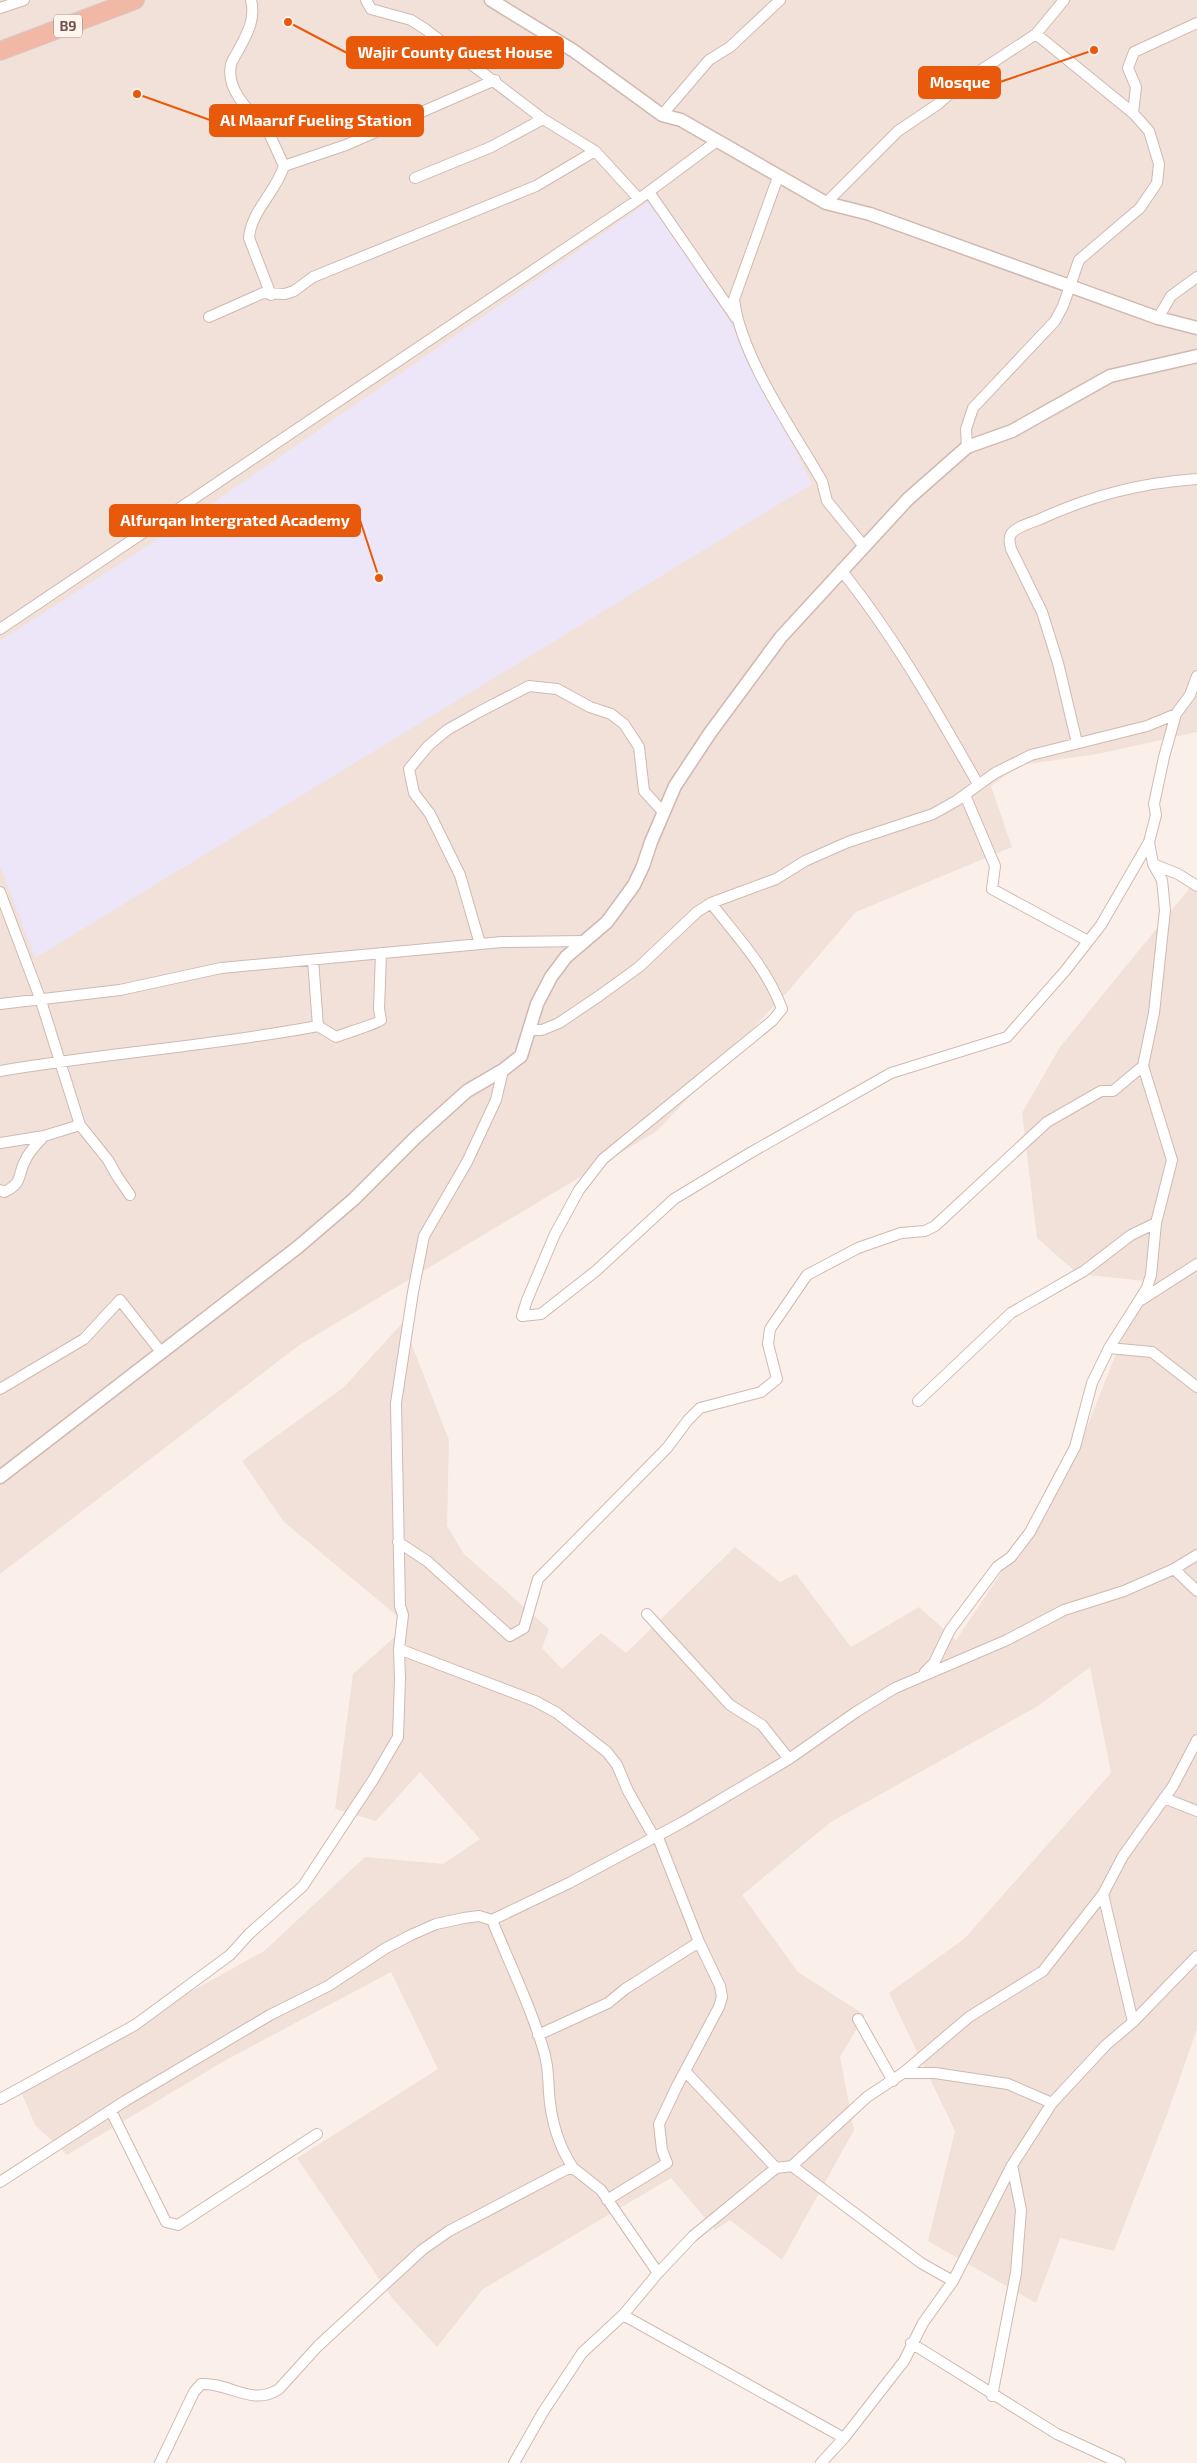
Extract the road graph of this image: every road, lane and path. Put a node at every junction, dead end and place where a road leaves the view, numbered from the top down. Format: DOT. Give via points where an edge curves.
graph roads {
  1 [pos="24,0"];
  2 [pos="135,0"];
  3 [pos="251,0"];
  4 [pos="366,0"];
  5 [pos="491,0"];
  6 [pos="780,0"];
  7 [pos="1064,0"];
  8 [pos="0,8"];
  9 [pos="1197,23"];
  10 [pos="1036,34"];
  11 [pos="0,51"];
  12 [pos="494,80"];
  13 [pos="1133,113"];
  14 [pos="662,114"];
  15 [pos="542,119"];
  16 [pos="717,141"];
  17 [pos="594,151"];
  18 [pos="284,166"];
  19 [pos="778,177"];
  20 [pos="415,178"];
  21 [pos="648,192"];
  22 [pos="638,199"];
  23 [pos="826,203"];
  24 [pos="1197,277"];
  25 [pos="1071,285"];
  26 [pos="271,295"];
  27 [pos="209,317"];
  28 [pos="736,318"];
  29 [pos="1158,318"];
  30 [pos="1197,328"];
  31 [pos="1197,357"];
  32 [pos="967,447"];
  33 [pos="1197,479"];
  34 [pos="863,545"];
  35 [pos="841,570"];
  36 [pos="0,629"];
  37 [pos="1197,676"];
  38 [pos="1176,714"];
  39 [pos="1077,743"];
  40 [pos="978,784"];
  41 [pos="965,795"];
  42 [pos="663,812"];
  43 [pos="1149,842"];
  44 [pos="1153,864"];
  45 [pos="1197,886"];
  46 [pos="0,892"];
  47 [pos="711,904"];
  48 [pos="585,941"];
  49 [pos="1088,941"];
  50 [pos="480,944"];
  51 [pos="381,953"];
  52 [pos="313,960"];
  53 [pos="40,998"];
  54 [pos="0,1004"];
  55 [pos="318,1026"];
  56 [pos="528,1030"];
  57 [pos="59,1061"];
  58 [pos="1143,1066"];
  59 [pos="503,1070"];
  60 [pos="0,1072"];
  61 [pos="80,1125"];
  62 [pos="44,1136"];
  63 [pos="0,1142"];
  64 [pos="0,1190"];
  65 [pos="130,1195"];
  66 [pos="1156,1223"];
  67 [pos="1197,1264"];
  68 [pos="1136,1303"];
  69 [pos="1109,1348"];
  70 [pos="161,1352"];
  71 [pos="1197,1387"];
  72 [pos="0,1389"];
  73 [pos="918,1401"];
  74 [pos="0,1477"];
  75 [pos="398,1542"];
  76 [pos="1197,1555"];
  77 [pos="1174,1569"];
  78 [pos="1197,1592"];
  79 [pos="646,1614"];
  80 [pos="399,1648"];
  81 [pos="919,1677"];
  82 [pos="1197,1740"];
  83 [pos="789,1759"];
  84 [pos="1164,1798"];
  85 [pos="1197,1810"];
  86 [pos="655,1836"];
  87 [pos="1103,1894"];
  88 [pos="492,1920"];
  89 [pos="699,1942"];
  90 [pos="1197,1956"];
  91 [pos="858,2019"];
  92 [pos="1133,2022"];
  93 [pos="538,2035"];
  94 [pos="685,2071"];
  95 [pos="903,2074"];
  96 [pos="893,2080"];
  97 [pos="0,2099"];
  98 [pos="1052,2103"];
  99 [pos="111,2111"];
  100 [pos="317,2134"];
  101 [pos="1012,2165"];
  102 [pos="792,2166"];
  103 [pos="573,2168"];
  104 [pos="776,2168"];
  105 [pos="0,2182"];
  106 [pos="607,2200"];
  107 [pos="658,2273"];
  108 [pos="953,2281"];
  109 [pos="623,2315"];
  110 [pos="911,2343"];
  111 [pos="992,2396"];
  112 [pos="844,2438"];
  113 [pos="160,2463"];
  114 [pos="514,2463"];
  115 [pos="821,2463"];
  116 [pos="1116,2463"];
  1 -- 8 [label="street"];
  2 -- 11 [label="highway, B9"];
  3 -- 18 [label="street" via="254,13 231,65 235,94 264,122"];
  4 -- 12 [label="street" via="371,9 411,20"];
  5 -- 14 [label="street" via="574,51"];
  6 -- 14 [label="street" via="730,47 710,60"];
  7 -- 10 [label="street"];
  9 -- 13 [label="street" via="1134,52 1128,68 1136,88"];
  10 -- 13 [label="street"];
  10 -- 23 [label="street" via="966,80 898,131"];
  12 -- 15 [label="street"];
  12 -- 18 [label="street" via="346,145"];
  13 -- 25 [label="street" via="1149,130 1153,141 1159,164 1157,183 1140,208 1079,260"];
  14 -- 16 [label="street" via="681,120"];
  15 -- 17 [label="street"];
  15 -- 20 [label="street" via="491,147"];
  16 -- 19 [label="street"];
  16 -- 21 [label="street"];
  17 -- 22 [label="street"];
  17 -- 26 [label="street" via="536,186 313,277 294,291"];
  18 -- 26 [label="street" via="280,181 253,220 250,230"];
  19 -- 23 [label="street"];
  19 -- 28 [label="street" via="734,299"];
  21 -- 22 [label="street"];
  21 -- 28 [label="street"];
  22 -- 36 [label="street"];
  23 -- 25 [label="street" via="870,214"];
  24 -- 29 [label="street" via="1171,296"];
  25 -- 29 [label="street"];
  25 -- 32 [label="street" via="1055,321 973,408 966,429"];
  26 -- 27 [label="street" via="263,293"];
  28 -- 34 [label="street" via="749,351 822,481 827,501"];
  29 -- 30 [label="street"];
  31 -- 32 [label="street" via="1110,376 1012,432"];
  32 -- 34 [label="street" via="908,499"];
  33 -- 39 [label="street" via="1117,490 1058,511 1010,534 1012,549 1042,612"];
  34 -- 35 [label="street"];
  35 -- 40 [label="street" via="901,655"];
  35 -- 42 [label="street" via="781,637 726,711 675,786"];
  37 -- 38 [label="street" via="1190,695"];
  38 -- 39 [label="street" via="1148,726"];
  38 -- 43 [label="street" via="1154,804 1156,815"];
  39 -- 40 [label="street" via="1031,755"];
  40 -- 41 [label="street"];
  41 -- 47 [label="street" via="933,814 848,842 805,861 776,879"];
  41 -- 49 [label="street" via="995,866 992,889"];
  42 -- 48 [label="street" via="634,885 607,922"];
  42 -- 50 [label="street" via="644,791 639,748 624,724 611,714 556,689 530,686 447,730 409,768 414,793 430,814 460,875"];
  43 -- 44 [label="street"];
  43 -- 49 [label="street" via="1110,912"];
  44 -- 45 [label="street"];
  44 -- 58 [label="street" via="1162,880 1165,910 1154,1013"];
  46 -- 53 [label="street"];
  47 -- 49 [label="street" via="757,960 782,1009 772,1021 603,1159 579,1190 555,1234 522,1316 541,1314 597,1270 674,1199 750,1153 891,1073 1007,1037"];
  47 -- 56 [label="street" via="697,912 639,967 559,1024 542,1030"];
  48 -- 50 [label="street"];
  48 -- 56 [label="street" via="566,957 551,977"];
  50 -- 51 [label="street"];
  51 -- 52 [label="street"];
  51 -- 55 [label="street" via="378,1024 336,1037"];
  52 -- 53 [label="street" via="222,968 120,990"];
  52 -- 55 [label="street"];
  53 -- 54 [label="street"];
  53 -- 57 [label="street"];
  55 -- 57 [label="street" via="210,1044 150,1048"];
  56 -- 59 [label="street" via="521,1056"];
  57 -- 60 [label="street"];
  57 -- 61 [label="street"];
  58 -- 66 [label="street" via="1172,1160"];
  58 -- 75 [label="street" via="1113,1091 1100,1092 1047,1122 935,1226 925,1231 901,1233 858,1248 807,1275 770,1329 768,1344 777,1379 761,1392 700,1408 668,1448 538,1578 524,1628 510,1636 426,1561"];
  59 -- 70 [label="street" via="467,1091 312,1235"];
  59 -- 75 [label="street" via="496,1100 467,1162 424,1236 401,1356 396,1403"];
  61 -- 62 [label="street"];
  61 -- 65 [label="street"];
  62 -- 63 [label="street"];
  62 -- 64 [label="street" via="25,1160 13,1188 4,1192"];
  66 -- 68 [label="street" via="1151,1275 1147,1288"];
  66 -- 73 [label="street" via="1131,1235 1084,1271 1011,1313"];
  67 -- 68 [label="street"];
  68 -- 69 [label="street"];
  69 -- 71 [label="street" via="1152,1352"];
  69 -- 81 [label="street" via="1092,1383 1075,1447 1030,1532 1011,1557 997,1567 950,1630 934,1663"];
  70 -- 72 [label="street" via="120,1300 84,1339"];
  70 -- 74 [label="street"];
  75 -- 80 [label="street" via="403,1615"];
  76 -- 77 [label="street"];
  77 -- 78 [label="street"];
  77 -- 81 [label="street" via="1124,1591 1064,1610 1007,1640"];
  79 -- 83 [label="street" via="730,1705 762,1725"];
  80 -- 86 [label="street" via="557,1713 607,1752"];
  80 -- 97 [label="street" via="398,1737 374,1780 303,1886 230,1955 135,2025"];
  81 -- 83 [label="street" via="856,1712"];
  82 -- 84 [label="street"];
  83 -- 86 [label="street"];
  84 -- 85 [label="street"];
  84 -- 87 [label="street" via="1123,1856"];
  86 -- 88 [label="street"];
  86 -- 89 [label="street"];
  87 -- 92 [label="street"];
  87 -- 95 [label="street" via="1043,1971 969,2017"];
  88 -- 93 [label="street"];
  88 -- 99 [label="street" via="480,1916 464,1918 436,1924 412,1935 304,2000 270,2015"];
  89 -- 93 [label="street" via="608,2003"];
  89 -- 94 [label="street" via="722,1997"];
  90 -- 92 [label="street"];
  91 -- 96 [label="street"];
  92 -- 98 [label="street" via="1106,2045"];
  93 -- 103 [label="street" via="550,2078 554,2130"];
  94 -- 104 [label="street"];
  94 -- 106 [label="street" via="659,2124 667,2163"];
  95 -- 96 [label="street"];
  95 -- 98 [label="street" via="935,2073 1008,2084"];
  96 -- 102 [label="street" via="867,2097"];
  98 -- 101 [label="street"];
  99 -- 100 [label="street" via="166,2222 178,2225"];
  99 -- 105 [label="street"];
  101 -- 108 [label="street"];
  101 -- 111 [label="street" via="1021,2210 1016,2273"];
  102 -- 104 [label="street"];
  102 -- 108 [label="street" via="921,2262"];
  103 -- 106 [label="street" via="593,2182"];
  103 -- 113 [label="street" via="449,2231 422,2250 271,2394 261,2397 218,2385 201,2384 194,2392"];
  104 -- 107 [label="street" via="693,2236"];
  106 -- 107 [label="street"];
  107 -- 109 [label="street"];
  108 -- 110 [label="street"];
  109 -- 112 [label="street"];
  109 -- 114 [label="street" via="582,2353"];
  110 -- 111 [label="street"];
  110 -- 112 [label="street" via="904,2361"];
  111 -- 116 [label="street" via="1057,2434"];
  112 -- 115 [label="street"];
}
